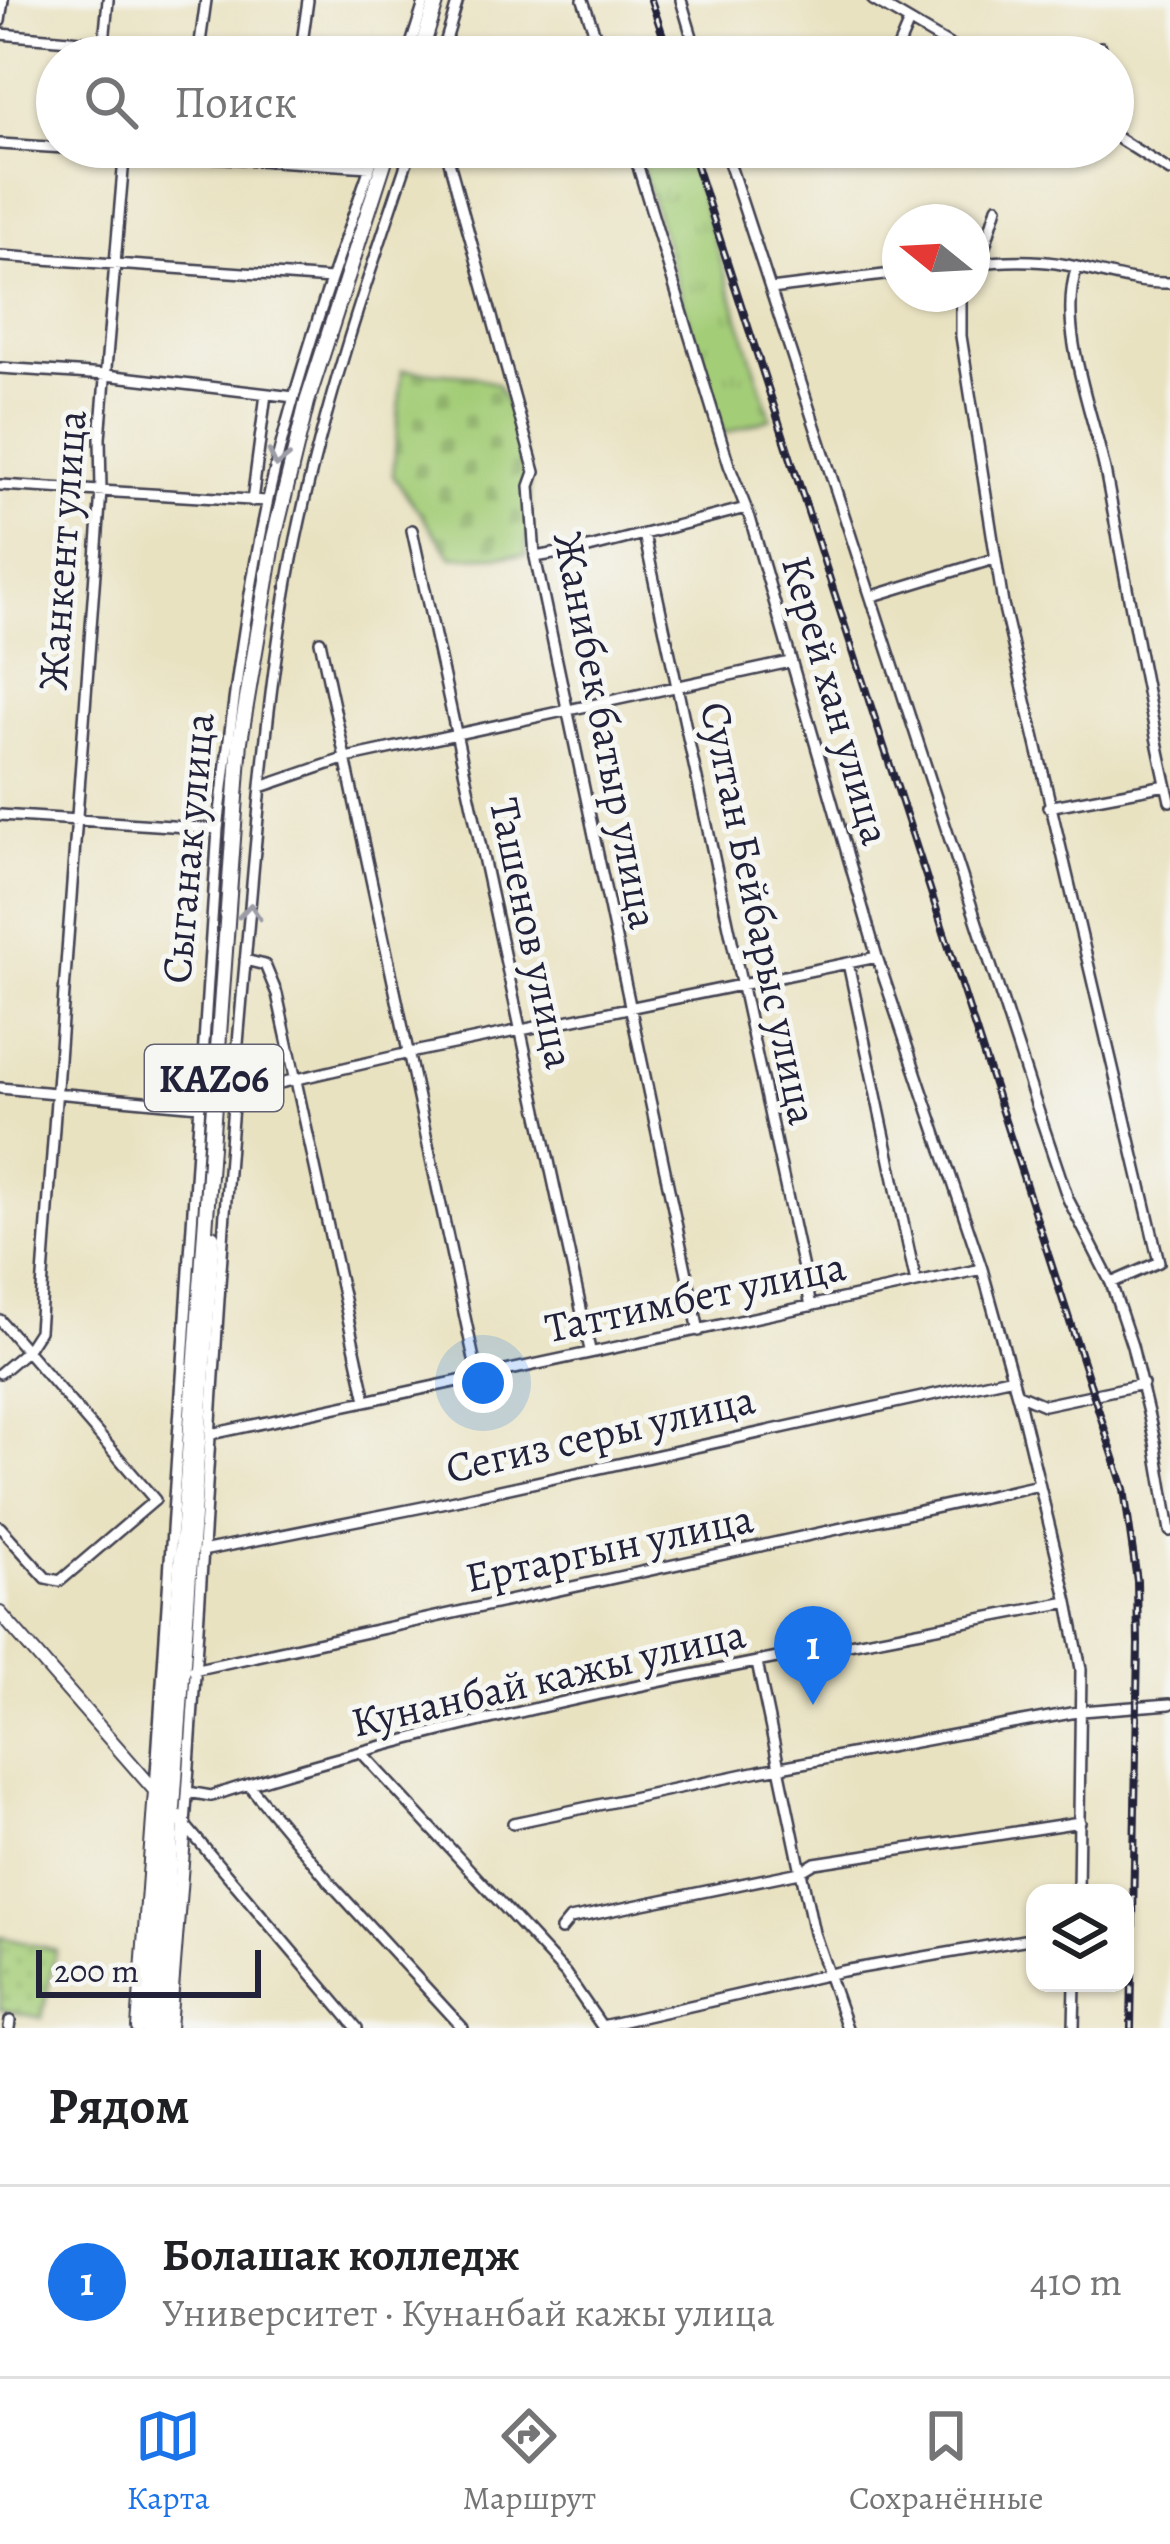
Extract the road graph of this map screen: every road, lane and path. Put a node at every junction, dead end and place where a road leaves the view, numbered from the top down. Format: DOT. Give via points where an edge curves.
graph roads {
  1 [pos="3,0"];
  2 [pos="108,0"];
  3 [pos="206,0"];
  4 [pos="308,0"];
  5 [pos="425,0"];
  6 [pos="441,0"];
  7 [pos="458,0"];
  8 [pos="583,0"];
  9 [pos="681,0"];
  10 [pos="873,0"];
  11 [pos="0,21"];
  12 [pos="909,22"];
  13 [pos="0,34"];
  14 [pos="105,36"];
  15 [pos="201,36"];
  16 [pos="303,36"];
  17 [pos="413,36"];
  18 [pos="430,36"];
  19 [pos="447,36"];
  20 [pos="596,36"];
  21 [pos="692,36"];
  22 [pos="903,36"];
  23 [pos="933,36"];
  24 [pos="36,37"];
  25 [pos="0,143"];
  26 [pos="36,145"];
  27 [pos="1134,148"];
  28 [pos="124,168"];
  29 [pos="370,168"];
  30 [pos="388,168"];
  31 [pos="405,168"];
  32 [pos="451,168"];
  33 [pos="639,168"];
  34 [pos="731,168"];
  35 [pos="1170,171"];
  36 [pos="997,207"];
  37 [pos="990,226"];
  38 [pos="0,256"];
  39 [pos="990,261"];
  40 [pos="117,266"];
  41 [pos="1077,267"];
  42 [pos="882,275"];
  43 [pos="331,279"];
  44 [pos="1170,283"];
  45 [pos="771,289"];
  46 [pos="961,312"];
  47 [pos="0,368"];
  48 [pos="106,375"];
  49 [pos="266,394"];
  50 [pos="294,397"];
  51 [pos="0,485"];
  52 [pos="101,491"];
  53 [pos="252,500"];
  54 [pos="268,501"];
  55 [pos="746,508"];
  56 [pos="412,530"];
  57 [pos="644,534"];
  58 [pos="535,557"];
  59 [pos="994,560"];
  60 [pos="873,596"];
  61 [pos="320,641"];
  62 [pos="790,662"];
  63 [pos="677,688"];
  64 [pos="566,711"];
  65 [pos="459,734"];
  66 [pos="346,758"];
  67 [pos="261,787"];
  68 [pos="1169,794"];
  69 [pos="1048,807"];
  70 [pos="0,815"];
  71 [pos="76,820"];
  72 [pos="218,830"];
  73 [pos="878,957"];
  74 [pos="245,960"];
  75 [pos="848,963"];
  76 [pos="742,985"];
  77 [pos="629,1008"];
  78 [pos="520,1030"];
  79 [pos="409,1053"];
  80 [pos="295,1079"];
  81 [pos="0,1088"];
  82 [pos="55,1092"];
  83 [pos="233,1094"];
  84 [pos="199,1106"];
  85 [pos="1164,1261"];
  86 [pos="982,1270"];
  87 [pos="1111,1282"];
  88 [pos="916,1283"];
  89 [pos="811,1306"];
  90 [pos="0,1320"];
  91 [pos="699,1331"];
  92 [pos="590,1350"];
  93 [pos="26,1351"];
  94 [pos="0,1373"];
  95 [pos="1012,1377"];
  96 [pos="478,1378"];
  97 [pos="1143,1384"];
  98 [pos="1018,1394"];
  99 [pos="366,1400"];
  100 [pos="211,1434"];
  101 [pos="1039,1485"];
  102 [pos="0,1527"];
  103 [pos="1170,1531"];
  104 [pos="202,1551"];
  105 [pos="1068,1602"];
  106 [pos="0,1613"];
  107 [pos="758,1663"];
  108 [pos="193,1670"];
  109 [pos="1170,1704"];
  110 [pos="1082,1711"];
  111 [pos="362,1753"];
  112 [pos="779,1768"];
  113 [pos="248,1784"];
  114 [pos="188,1792"];
  115 [pos="164,1800"];
  116 [pos="1080,1822"];
  117 [pos="513,1823"];
  118 [pos="185,1825"];
  119 [pos="800,1872"];
  120 [pos="1078,1884"];
  121 [pos="561,1930"];
  122 [pos="1026,1940"];
  123 [pos="827,1975"];
  124 [pos="1075,1992"];
  125 [pos="602,2027"];
  126 [pos="138,2028"];
  127 [pos="148,2028"];
  128 [pos="158,2028"];
  129 [pos="170,2028"];
  130 [pos="357,2028"];
  131 [pos="463,2028"];
  132 [pos="847,2028"];
  133 [pos="1074,2028"];
  1 -- 11 [label="street"];
  2 -- 14 [label="street"];
  3 -- 15 [label="street"];
  4 -- 16 [label="street"];
  5 -- 17 [label="street"];
  6 -- 18 [label="highway"];
  7 -- 19 [label="street"];
  8 -- 20 [label="street"];
  9 -- 21 [label="street"];
  10 -- 12 [label="street"];
  12 -- 22 [label="street"];
  12 -- 23 [label="street"];
  13 -- 24 [label="street"];
  25 -- 26 [label="street"];
  27 -- 35 [label="street"];
  28 -- 40 [label="street, Жанкент улица"];
  29 -- 43 [label="street, Сыганак улица"];
  30 -- 115 [label="highway, KАZ06" via="315,404 251,723"];
  31 -- 67 [label="street" via="318,444 275,663"];
  32 -- 58 [label="street, Жанибек батыр улица" via="536,472"];
  33 -- 55 [label="street, Керей хан улица"];
  34 -- 45 [label="street"];
  36 -- 37 [label="street"];
  38 -- 40 [label="street"];
  39 -- 41 [label="street"];
  40 -- 43 [label="street"];
  40 -- 48 [label="street, Жанкент улица"];
  41 -- 44 [label="street"];
  41 -- 68 [label="street" via="1070,306 1076,342"];
  42 -- 45 [label="street"];
  43 -- 50 [label="street, Сыганак улица"];
  45 -- 60 [label="street"];
  46 -- 59 [label="street"];
  47 -- 48 [label="street"];
  48 -- 49 [label="street"];
  48 -- 52 [label="street, Жанкент улица"];
  49 -- 50 [label="street"];
  49 -- 53 [label="street"];
  50 -- 54 [label="street, Сыганак улица, one-way"];
  51 -- 52 [label="street"];
  52 -- 53 [label="street"];
  52 -- 71 [label="street, Жанкент улица"];
  53 -- 54 [label="street"];
  54 -- 72 [label="street, Сыганак улица"];
  55 -- 57 [label="street"];
  55 -- 62 [label="street, Керей хан улица"];
  56 -- 65 [label="street, Ташенов улица"];
  57 -- 58 [label="street"];
  57 -- 63 [label="street, Султан Бейбарыс улица"];
  58 -- 64 [label="street, Жанибек батыр улица"];
  59 -- 60 [label="street"];
  59 -- 69 [label="street"];
  60 -- 87 [label="street" via="1068,1199"];
  61 -- 66 [label="street"];
  62 -- 63 [label="street"];
  62 -- 73 [label="street, Керей хан улица"];
  63 -- 64 [label="street"];
  63 -- 76 [label="street, Султан Бейбарыс улица"];
  64 -- 65 [label="street"];
  64 -- 77 [label="street, Жанибек батыр улица"];
  65 -- 66 [label="street"];
  65 -- 78 [label="street, Ташенов улица"];
  66 -- 67 [label="street"];
  66 -- 79 [label="street"];
  74 -- 67 [label="street, one-way"];
  68 -- 69 [label="street"];
  69 -- 85 [label="street"];
  70 -- 71 [label="street"];
  71 -- 72 [label="street"];
  71 -- 82 [label="street, Жанкент улица"];
  72 -- 84 [label="street, Сыганак улица"];
  73 -- 75 [label="street"];
  73 -- 86 [label="street, Керей хан улица"];
  74 -- 80 [label="street" via="272,976"];
  74 -- 83 [label="street"];
  75 -- 76 [label="street"];
  75 -- 88 [label="street"];
  76 -- 77 [label="street"];
  76 -- 89 [label="street, Султан Бейбарыс улица"];
  77 -- 78 [label="street"];
  77 -- 91 [label="street, Жанибек батыр улица"];
  78 -- 79 [label="street"];
  78 -- 92 [label="street, Ташенов улица"];
  79 -- 80 [label="street"];
  79 -- 96 [label="street"];
  80 -- 83 [label="street"];
  80 -- 99 [label="street"];
  81 -- 82 [label="street"];
  82 -- 84 [label="street"];
  82 -- 93 [label="street, Жанкент улица" via="39,1331"];
  83 -- 100 [label="street"];
  84 -- 115 [label="street, Сыганак улица"];
  85 -- 87 [label="street"];
  86 -- 88 [label="street, Таттимбет улица"];
  86 -- 95 [label="street, Керей хан улица"];
  87 -- 97 [label="street"];
  88 -- 89 [label="street, Таттимбет улица"];
  89 -- 91 [label="street, Таттимбет улица"];
  90 -- 93 [label="street"];
  91 -- 92 [label="street, Таттимбет улица"];
  92 -- 96 [label="street, Таттимбет улица"];
  93 -- 94 [label="street"];
  93 -- 102 [label="street" via="154,1500 60,1581 46,1578"];
  95 -- 98 [label="street, Керей хан улица"];
  95 -- 104 [label="street, Сегиз серы улица"];
  96 -- 99 [label="street, Таттимбет улица"];
  97 -- 98 [label="street" via="1044,1405"];
  97 -- 103 [label="street"];
  98 -- 101 [label="street, Керей хан улица"];
  99 -- 100 [label="street, Таттимбет улица"];
  100 -- 104 [label="street"];
  101 -- 105 [label="street, Керей хан улица"];
  101 -- 108 [label="street, Ертаргын улица"];
  104 -- 108 [label="street"];
  105 -- 107 [label="street, Кунанбай кажы улица"];
  105 -- 110 [label="street, Керей хан улица"];
  106 -- 115 [label="main road"];
  107 -- 111 [label="street, Кунанбай кажы улица"];
  107 -- 112 [label="street"];
  108 -- 114 [label="street"];
  109 -- 110 [label="street"];
  110 -- 112 [label="street"];
  110 -- 116 [label="street, Керей хан улица"];
  111 -- 113 [label="street, Кунанбай кажы улица"];
  111 -- 125 [label="street" via="565,1973"];
  112 -- 117 [label="street"];
  112 -- 119 [label="street"];
  113 -- 114 [label="street, Кунанбай кажы улица" via="211,1796"];
  113 -- 131 [label="street"];
  114 -- 118 [label="street"];
  115 -- 118 [label="main road"];
  115 -- 126 [label="main road"];
  115 -- 127 [label="highway, KАZ06"];
  115 -- 128 [label="highway, KАZ06"];
  116 -- 119 [label="street" via="895,1848"];
  116 -- 120 [label="street, Керей хан улица"];
  118 -- 129 [label="main road"];
  118 -- 130 [label="street"];
  119 -- 121 [label="street" via="570,1919"];
  119 -- 123 [label="street"];
  122 -- 123 [label="street"];
  123 -- 125 [label="street"];
  123 -- 132 [label="street"];
  124 -- 133 [label="street"];
}
